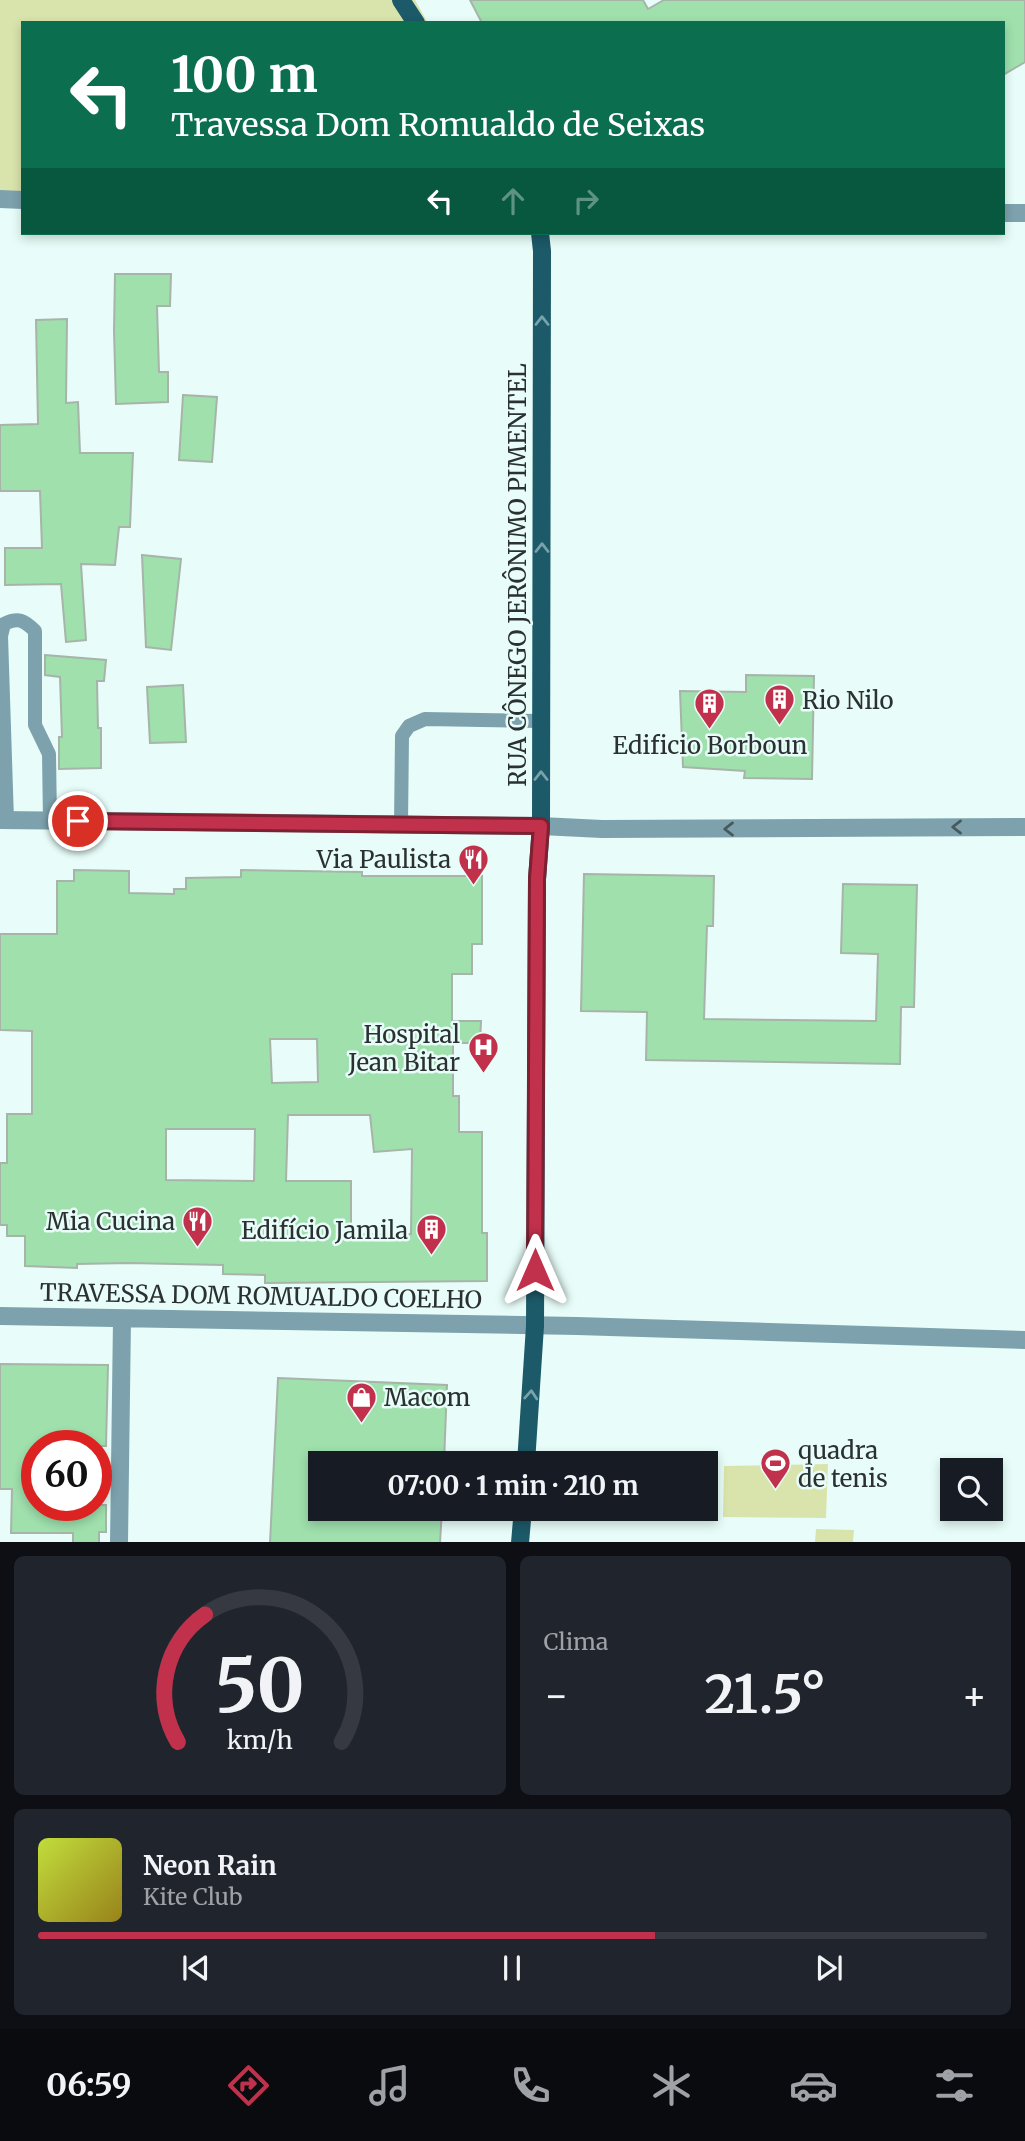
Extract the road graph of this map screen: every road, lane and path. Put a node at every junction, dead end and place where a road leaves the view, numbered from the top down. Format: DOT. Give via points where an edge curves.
graph roads {
  1 [pos="401,0"];
  2 [pos="414,21"];
  3 [pos="0,199"];
  4 [pos="21,200"];
  5 [pos="1005,213"];
  6 [pos="1025,213"];
  7 [pos="540,235"];
  8 [pos="541,721"];
  9 [pos="3,820"];
  10 [pos="50,821"];
  11 [pos="401,825"];
  12 [pos="541,826"];
  13 [pos="1025,827"];
  14 [pos="0,1316"];
  15 [pos="122,1319"];
  16 [pos="535,1326"];
  17 [pos="1025,1340"];
  18 [pos="527,1451"];
  19 [pos="522,1521"];
  20 [pos="119,1542"];
  21 [pos="520,1542"];
  1 -- 2 [label="main road"];
  3 -- 4 [label="street"];
  5 -- 6 [label="street"];
  8 -- 7 [label="main road, RUA CÔNEGO JERÔNIMO PIMENTEL, one-way"];
  8 -- 11 [label="lane" via="425,719 409,726 402,736"];
  12 -- 8 [label="main road, RUA CÔNEGO JERÔNIMO PIMENTEL, one-way"];
  9 -- 10 [label="street"];
  9 -- 10 [label="lane" via="1,636 4,624 15,619 26,621 35,631 35,725 49,754"];
  10 -- 11 [label="street"];
  11 -- 12 [label="street"];
  13 -- 12 [label="street, one-way"];
  12 -- 16 [label="main road, RUA CÔNEGO JERÔNIMO PIMENTEL"];
  14 -- 15 [label="street, TRAVESSA DOM ROMUALDO COELHO"];
  15 -- 16 [label="street, TRAVESSA DOM ROMUALDO COELHO"];
  15 -- 20 [label="street"];
  16 -- 17 [label="street, TRAVESSA DOM ROMUALDO COELHO"];
  18 -- 16 [label="main road, RUA CÔNEGO JERÔNIMO PIMENTEL, one-way"];
  19 -- 21 [label="main road"];
}
